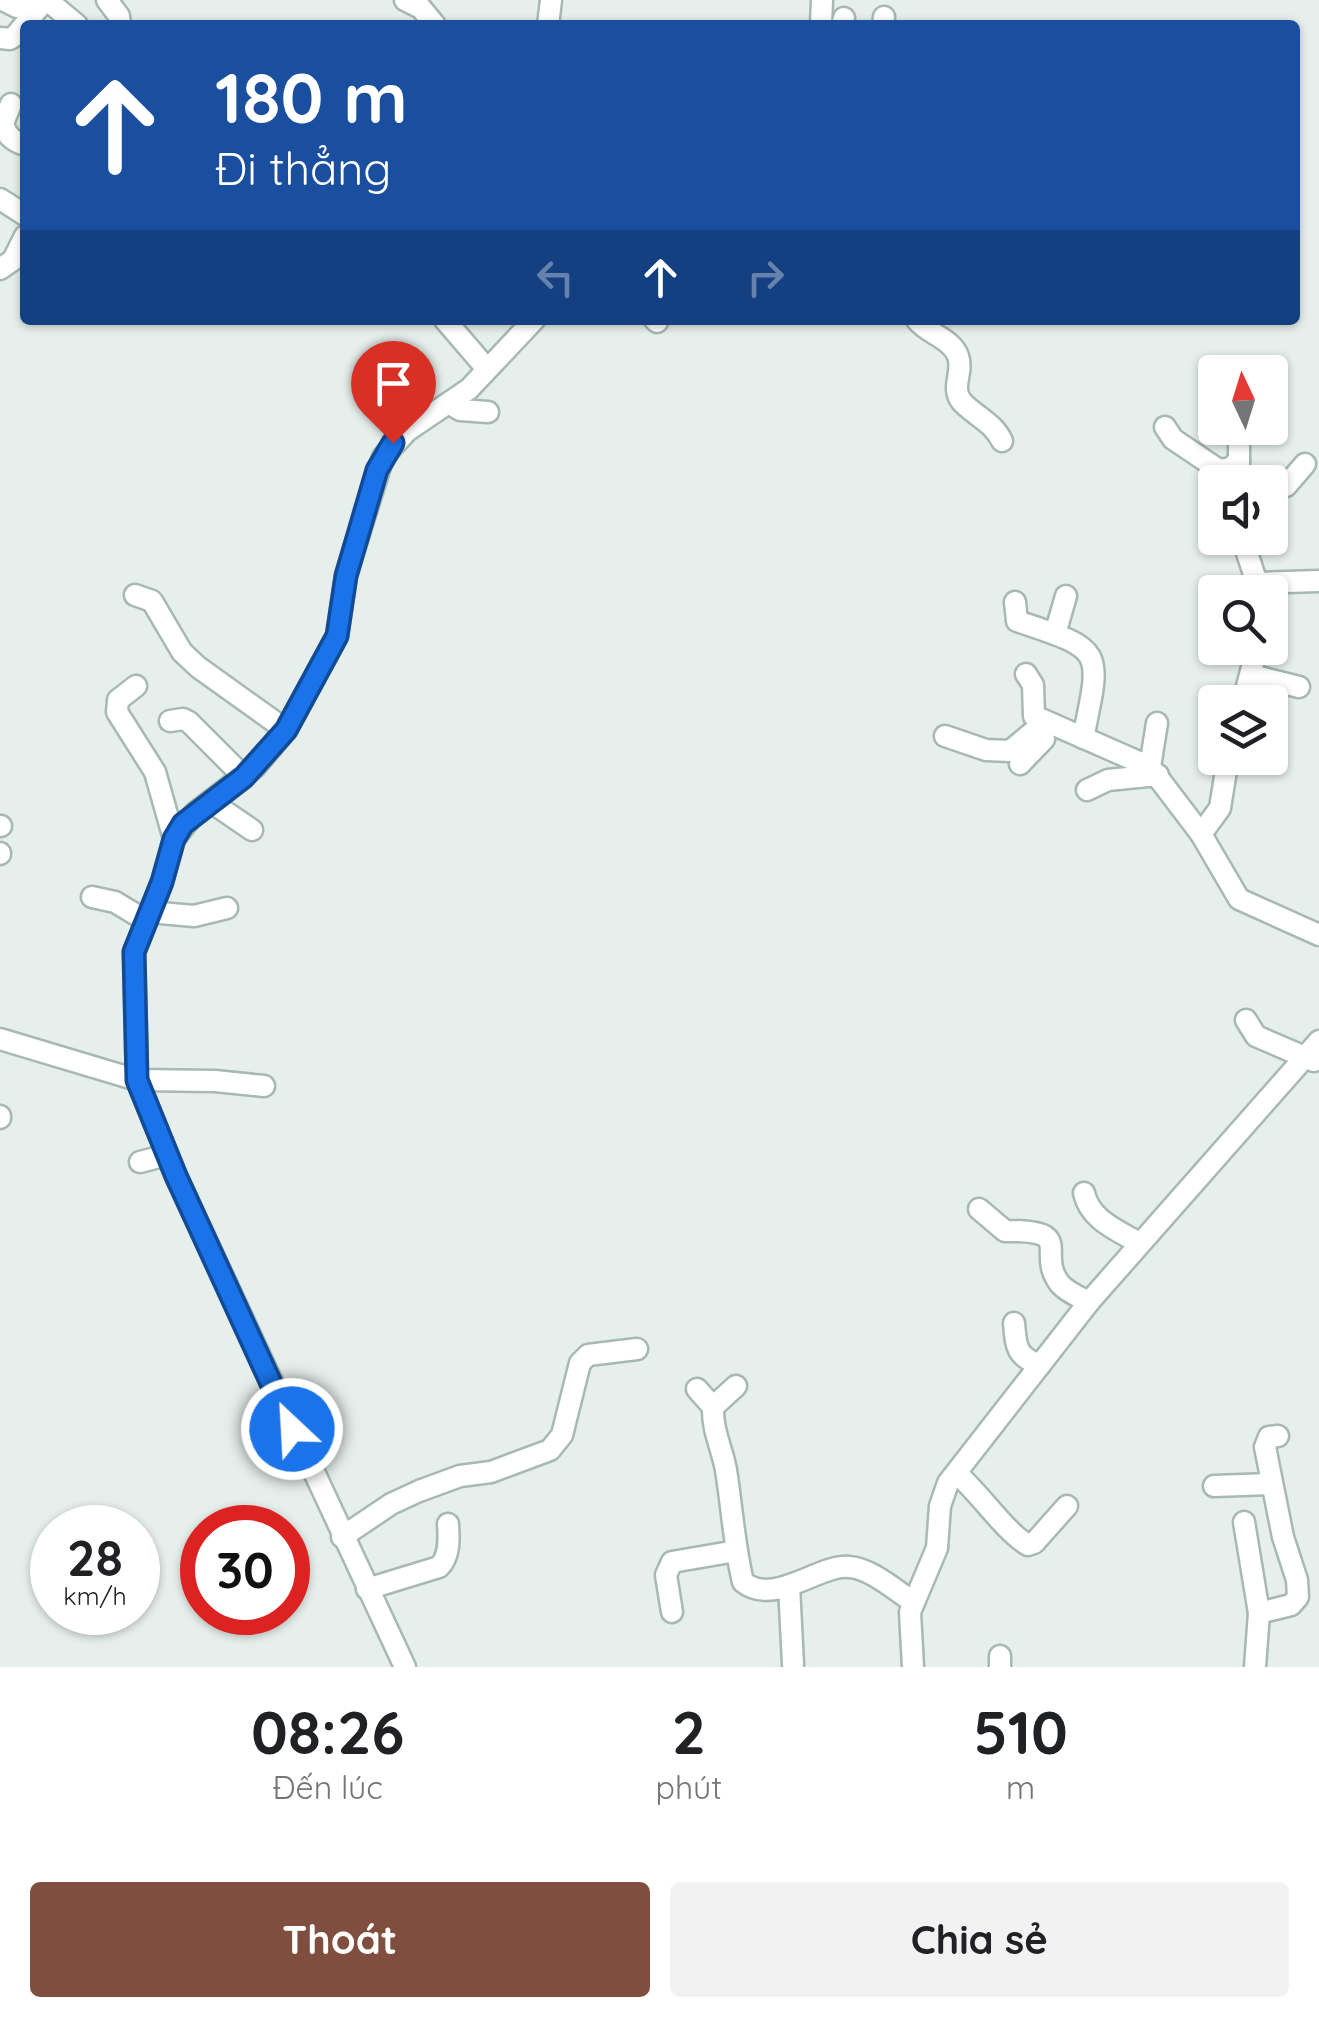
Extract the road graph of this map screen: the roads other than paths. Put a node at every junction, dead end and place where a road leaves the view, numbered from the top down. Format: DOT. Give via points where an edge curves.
graph roads {
  1 [pos="3,0"];
  2 [pos="34,0"];
  3 [pos="46,0"];
  4 [pos="405,0"];
  5 [pos="29,20"];
  6 [pos="72,20"];
  7 [pos="431,20"];
  8 [pos="11,104"];
  9 [pos="20,143"];
  10 [pos="20,246"];
  11 [pos="0,269"];
  12 [pos="448,325"];
  13 [pos="529,325"];
  14 [pos="924,325"];
  15 [pos="487,369"];
  16 [pos="450,404"];
  17 [pos="488,412"];
  18 [pos="1165,427"];
  19 [pos="1002,440"];
  20 [pos="1239,445"];
  21 [pos="1239,460"];
  22 [pos="1305,464"];
  23 [pos="1239,465"];
  24 [pos="1288,483"];
  25 [pos="1319,581"];
  26 [pos="1288,585"];
  27 [pos="134,594"];
  28 [pos="1066,596"];
  29 [pos="1015,602"];
  30 [pos="1055,634"];
  31 [pos="1254,665"];
  32 [pos="1026,674"];
  33 [pos="1251,675"];
  34 [pos="1248,685"];
  35 [pos="136,686"];
  36 [pos="1299,687"];
  37 [pos="170,722"];
  38 [pos="1157,723"];
  39 [pos="1050,724"];
  40 [pos="286,730"];
  41 [pos="945,736"];
  42 [pos="1082,738"];
  43 [pos="1020,764"];
  44 [pos="1154,771"];
  45 [pos="1225,775"];
  46 [pos="244,777"];
  47 [pos="1087,790"];
  48 [pos="211,802"];
  49 [pos="252,830"];
  50 [pos="1201,834"];
  51 [pos="174,839"];
  52 [pos="92,897"];
  53 [pos="228,908"];
  54 [pos="147,916"];
  55 [pos="1319,935"];
  56 [pos="1246,1020"];
  57 [pos="0,1039"];
  58 [pos="1314,1054"];
  59 [pos="137,1080"];
  60 [pos="264,1086"];
  61 [pos="168,1155"];
  62 [pos="140,1162"];
  63 [pos="1084,1193"];
  64 [pos="979,1209"];
  65 [pos="1139,1243"];
  66 [pos="1089,1302"];
  67 [pos="1014,1322"];
  68 [pos="637,1349"];
  69 [pos="1040,1364"];
  70 [pos="736,1386"];
  71 [pos="698,1388"];
  72 [pos="713,1407"];
  73 [pos="1278,1436"];
  74 [pos="956,1473"];
  75 [pos="1271,1484"];
  76 [pos="1214,1486"];
  77 [pos="1067,1506"];
  78 [pos="1244,1522"];
  79 [pos="448,1524"];
  80 [pos="342,1537"];
  81 [pos="736,1552"];
  82 [pos="789,1586"];
  83 [pos="367,1589"];
  84 [pos="912,1601"];
  85 [pos="672,1612"];
  86 [pos="1259,1613"];
  87 [pos="793,1664"];
  88 [pos="405,1667"];
  89 [pos="913,1667"];
  90 [pos="1255,1667"];
  1 -- 2 [label="street" via="17,7"];
  3 -- 5 [label="street"];
  3 -- 6 [label="street"];
  4 -- 7 [label="street"];
  8 -- 9 [label="street" via="2,122"];
  10 -- 11 [label="street"];
  12 -- 15 [label="street"];
  13 -- 15 [label="street"];
  14 -- 19 [label="street" via="959,358 960,400"];
  15 -- 16 [label="street"];
  16 -- 17 [label="street"];
  16 -- 40 [label="street" via="407,431 383,457 346,576 337,636"];
  18 -- 21 [label="street" via="1219,470"];
  20 -- 21 [label="street"];
  21 -- 23 [label="street"];
  22 -- 24 [label="street"];
  25 -- 26 [label="street"];
  27 -- 40 [label="street" via="152,601 198,668"];
  28 -- 30 [label="street"];
  29 -- 30 [label="street" via="1017,621"];
  30 -- 42 [label="street" via="1081,644 1092,659 1095,677"];
  31 -- 33 [label="street"];
  32 -- 39 [label="street" via="1034,685 1033,713"];
  33 -- 34 [label="street"];
  33 -- 36 [label="street"];
  35 -- 51 [label="street" via="118,700 117,712 154,772"];
  37 -- 46 [label="street" via="189,722"];
  38 -- 44 [label="street"];
  39 -- 41 [label="street" via="1010,751"];
  39 -- 42 [label="street"];
  39 -- 43 [label="street"];
  40 -- 46 [label="street"];
  42 -- 44 [label="street"];
  44 -- 47 [label="street"];
  44 -- 50 [label="street"];
  45 -- 50 [label="street" via="1220,808"];
  46 -- 48 [label="street"];
  48 -- 49 [label="street"];
  48 -- 51 [label="street"];
  50 -- 55 [label="street" via="1239,899"];
  51 -- 54 [label="street"];
  52 -- 54 [label="street"];
  53 -- 54 [label="street"];
  54 -- 59 [label="street" via="134,952"];
  56 -- 58 [label="street" via="1256,1036"];
  57 -- 59 [label="street"];
  58 -- 65 [label="street"];
  59 -- 60 [label="street"];
  59 -- 61 [label="street"];
  61 -- 62 [label="street"];
  61 -- 80 [label="street"];
  63 -- 65 [label="street" via="1094,1216"];
  64 -- 66 [label="street" via="1004,1230 1036,1230 1046,1237 1063,1288"];
  65 -- 66 [label="street"];
  66 -- 69 [label="street"];
  67 -- 69 [label="street" via="1016,1349"];
  68 -- 80 [label="street" via="588,1355 580,1363 562,1435 550,1450 419,1491"];
  69 -- 74 [label="street"];
  70 -- 72 [label="street"];
  71 -- 72 [label="street"];
  72 -- 81 [label="street"];
  73 -- 75 [label="street" via="1264,1447"];
  74 -- 77 [label="street" via="1028,1545"];
  74 -- 84 [label="street" via="942,1494 934,1560"];
  75 -- 76 [label="street"];
  75 -- 86 [label="street" via="1298,1597"];
  78 -- 86 [label="street"];
  79 -- 83 [label="street" via="448,1549 439,1567"];
  80 -- 83 [label="street"];
  81 -- 82 [label="street" via="746,1585"];
  81 -- 85 [label="street" via="672,1562 666,1575"];
  82 -- 84 [label="street" via="849,1566"];
  82 -- 87 [label="street"];
  83 -- 88 [label="street"];
  84 -- 89 [label="street"];
  86 -- 90 [label="street"];
}
